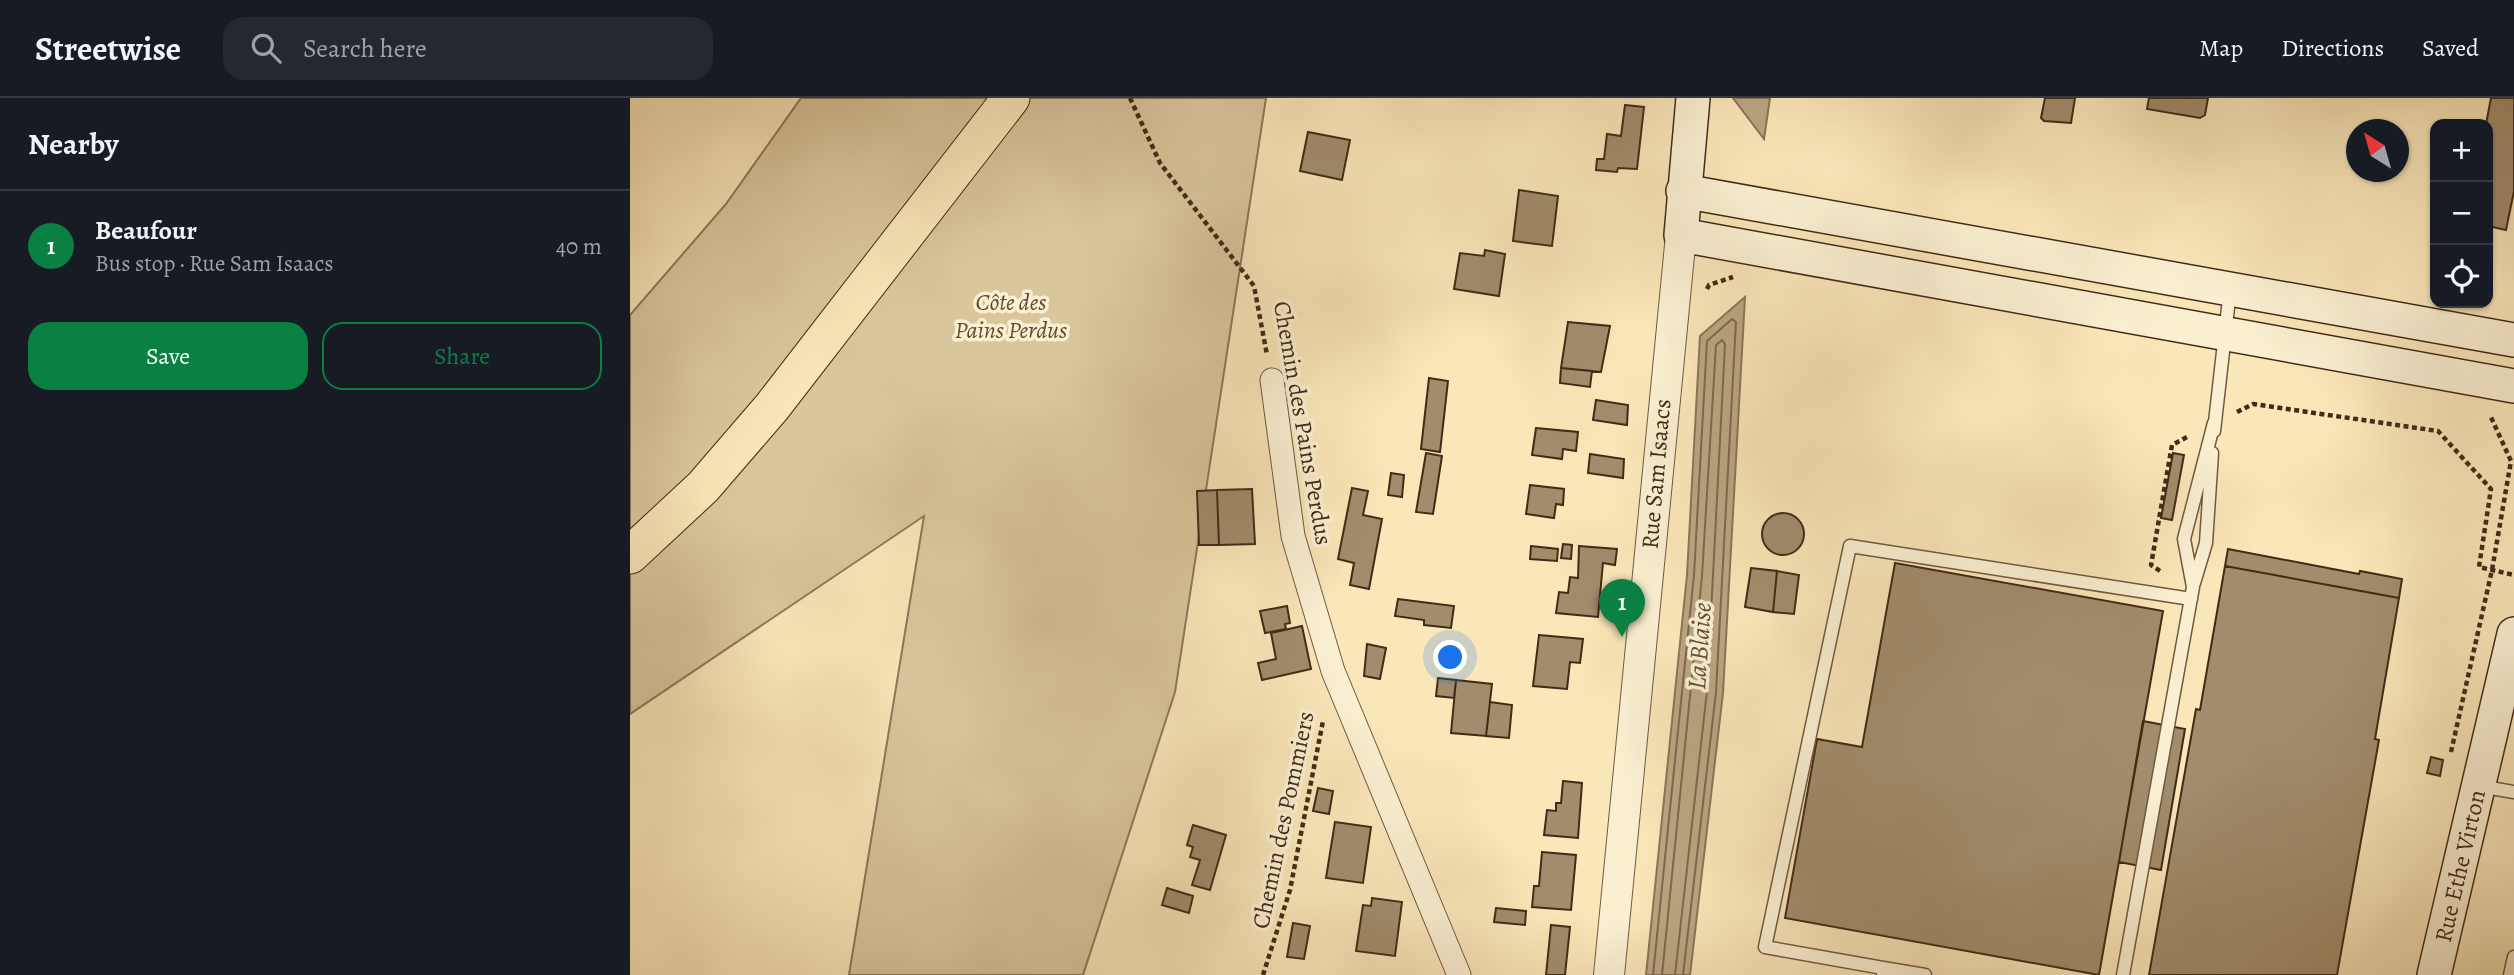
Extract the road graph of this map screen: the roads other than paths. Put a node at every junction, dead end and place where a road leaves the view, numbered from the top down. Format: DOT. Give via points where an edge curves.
graph roads {
  1 [pos="990,98"];
  2 [pos="1011,98"];
  3 [pos="1692,98"];
  4 [pos="1684,191"];
  5 [pos="1681,235"];
  6 [pos="898,246"];
  7 [pos="2231,289"];
  8 [pos="2226,334"];
  9 [pos="2514,340"];
  10 [pos="1272,380"];
  11 [pos="2514,386"];
  12 [pos="2214,423"];
  13 [pos="630,555"];
  14 [pos="2192,593"];
  15 [pos="2514,634"];
  16 [pos="2479,786"];
  17 [pos="2514,792"];
  18 [pos="2514,957"];
  19 [pos="1883,971"];
  20 [pos="1459,975"];
  21 [pos="1609,975"];
  22 [pos="1925,975"];
  23 [pos="2123,975"];
  24 [pos="2434,975"];
  25 [pos="2510,975"];
  1 -- 6 [label="main road"];
  2 -- 6 [label="main road"];
  3 -- 4 [label="main road, Rue Sam Isaacs"];
  4 -- 5 [label="main road, Rue Sam Isaacs"];
  4 -- 7 [label="main road"];
  5 -- 8 [label="main road"];
  5 -- 21 [label="street, Rue Sam Isaacs"];
  6 -- 13 [label="main road" via="704,487"];
  7 -- 8 [label="lane"];
  7 -- 9 [label="main road"];
  8 -- 11 [label="main road"];
  8 -- 12 [label="lane"];
  10 -- 20 [label="street, Chemin des Pains Perdus" via="1293,536 1333,671"];
  12 -- 14 [label="lane" via="2206,543"];
  12 -- 14 [label="lane" via="2184,539"];
  14 -- 19 [label="lane" via="2171,596 1850,546 1765,947"];
  14 -- 23 [label="lane"];
  15 -- 16 [label="main road, Rue Ethe Virton" via="2499,720"];
  16 -- 17 [label="lane"];
  16 -- 24 [label="main road, Rue Ethe Virton"];
  18 -- 25 [label="lane"];
  19 -- 22 [label="lane"];
}
